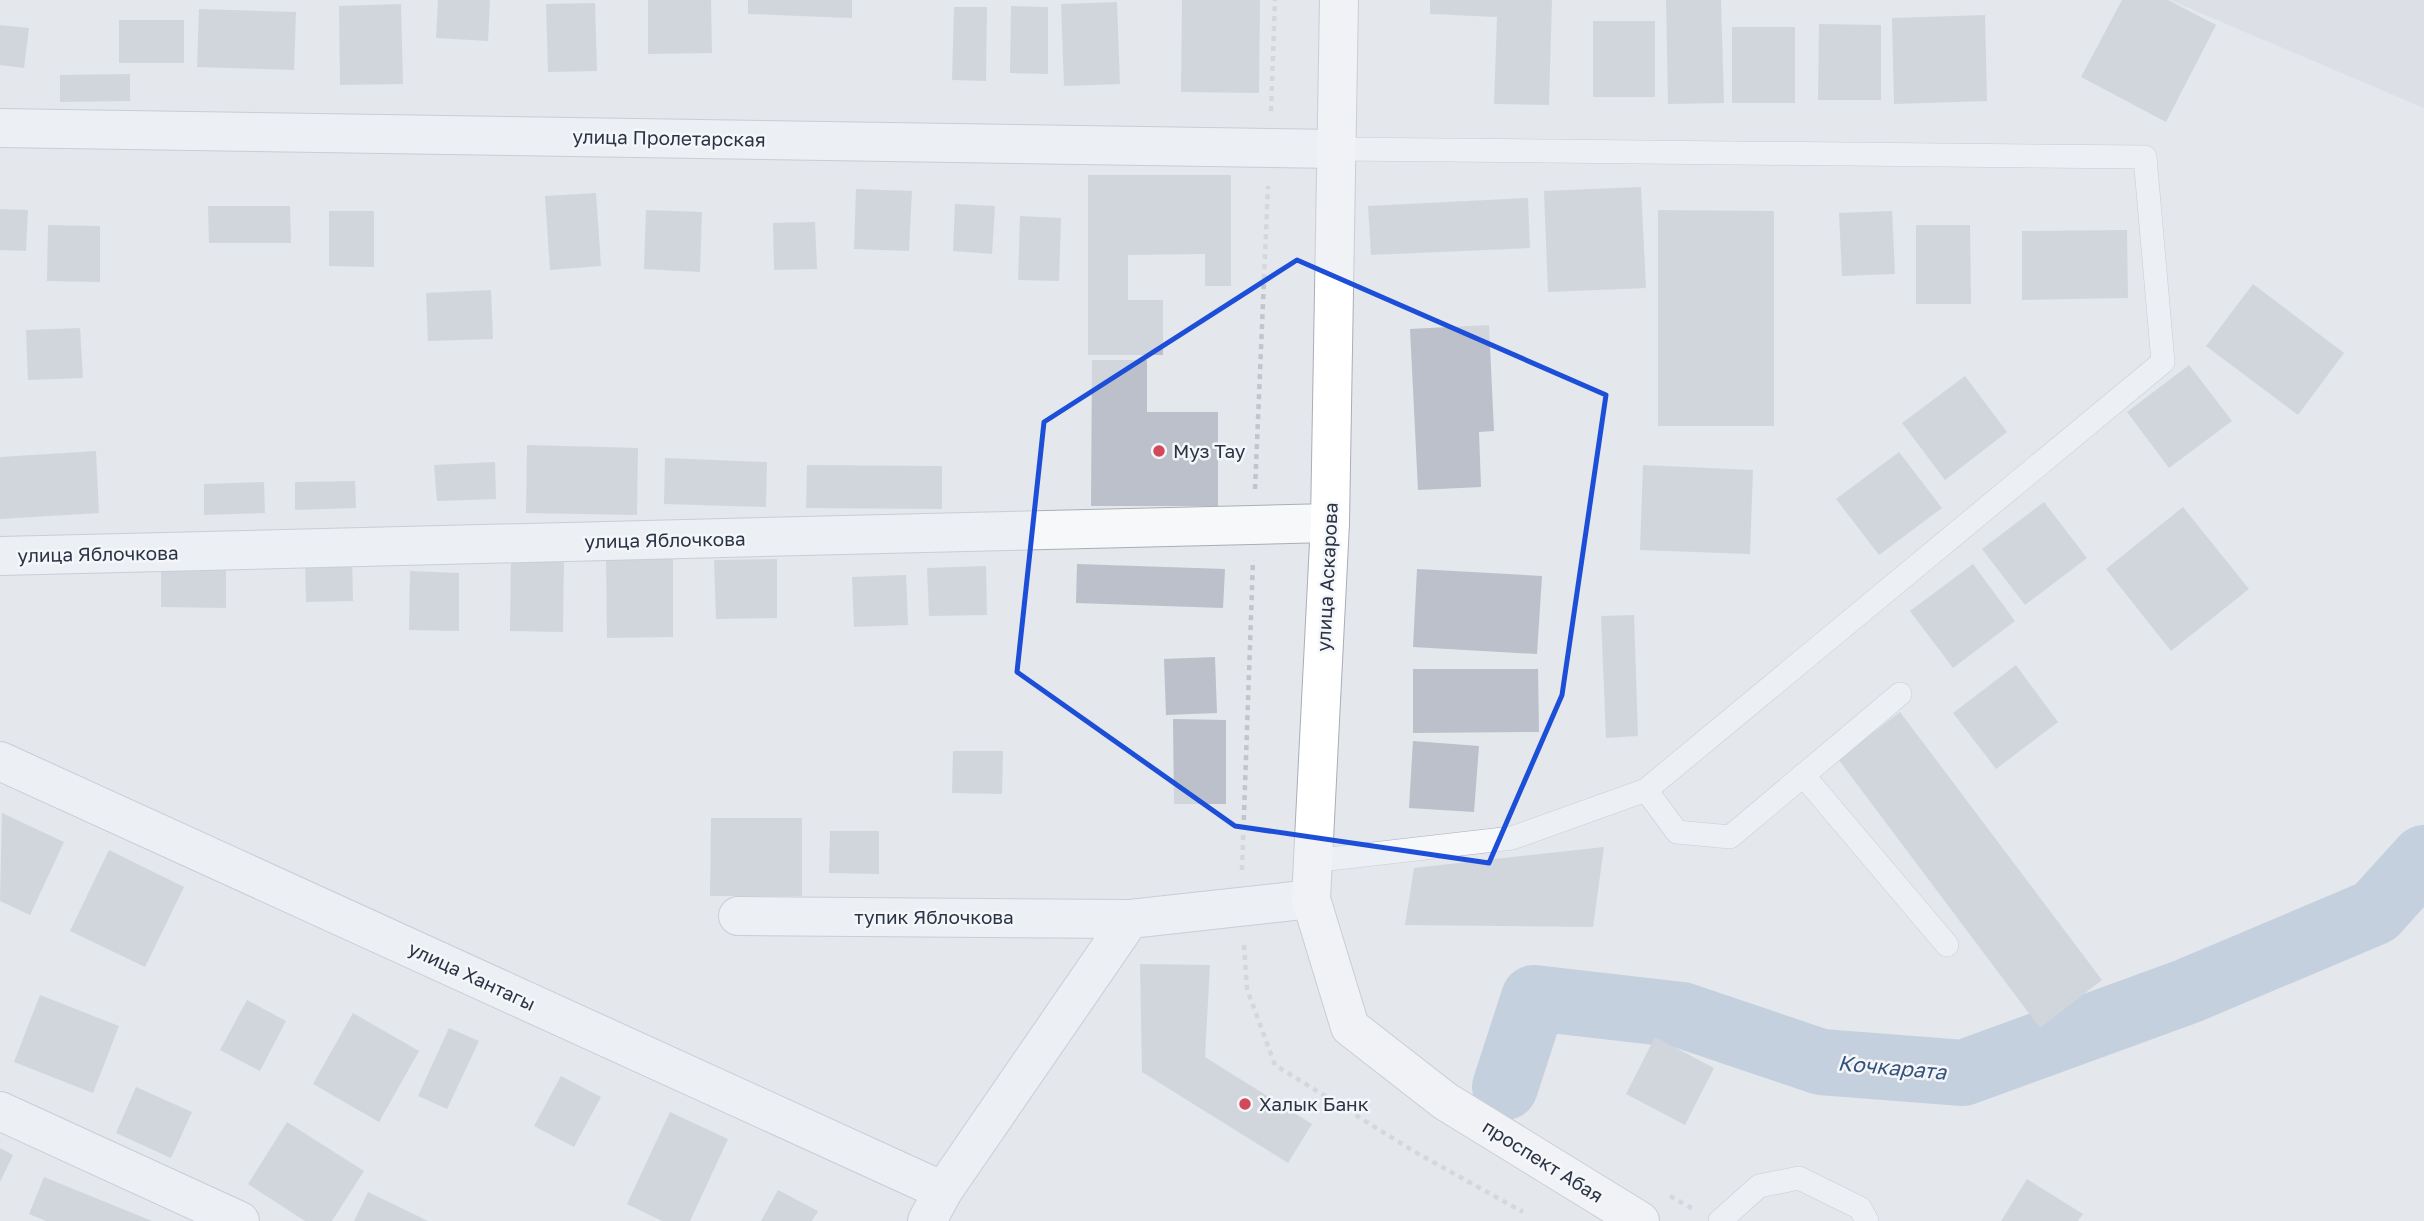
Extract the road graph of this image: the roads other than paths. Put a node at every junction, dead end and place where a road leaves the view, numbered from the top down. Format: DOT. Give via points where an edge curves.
graph roads {
  1 [pos="1339,0"];
  2 [pos="0,128"];
  3 [pos="1337,149"];
  4 [pos="1330,523"];
  5 [pos="0,556"];
  6 [pos="1900,694"];
  7 [pos="0,761"];
  8 [pos="1804,775"];
  9 [pos="1646,790"];
  10 [pos="1312,861"];
  11 [pos="1311,899"];
  12 [pos="738,916"];
  13 [pos="1130,919"];
  14 [pos="1947,945"];
  15 [pos="1445,1101"];
  16 [pos="0,1111"];
  17 [pos="935,1206"];
  18 [pos="1712,1218"];
  19 [pos="240,1221"];
  20 [pos="1640,1221"];
  21 [pos="1867,1221"];
  1 -- 3 [label="main road, улица Аскарова"];
  2 -- 3 [label="street, улица Пролетарская"];
  3 -- 4 [label="main road, улица Аскарова"];
  3 -- 9 [label="lane" via="2145,157 2162,362"];
  4 -- 5 [label="street, улица Яблочкова"];
  4 -- 10 [label="main road, улица Аскарова"];
  6 -- 8 [label="lane"];
  7 -- 17 [label="street, улица Хантагы"];
  8 -- 9 [label="lane" via="1730,837 1677,832"];
  8 -- 14 [label="lane"];
  9 -- 10 [label="lane" via="1512,838"];
  10 -- 11 [label="main road, улица Аскарова"];
  11 -- 13 [label="street, тупик Яблочкова"];
  11 -- 15 [label="main road, улица Аскарова" via="1350,1027"];
  12 -- 13 [label="street, тупик Яблочкова"];
  13 -- 17 [label="street"];
  15 -- 20 [label="main road, проспект Абая"];
  16 -- 19 [label="street"];
  18 -- 21 [label="lane" via="1759,1186 1799,1178 1860,1208"];
}
